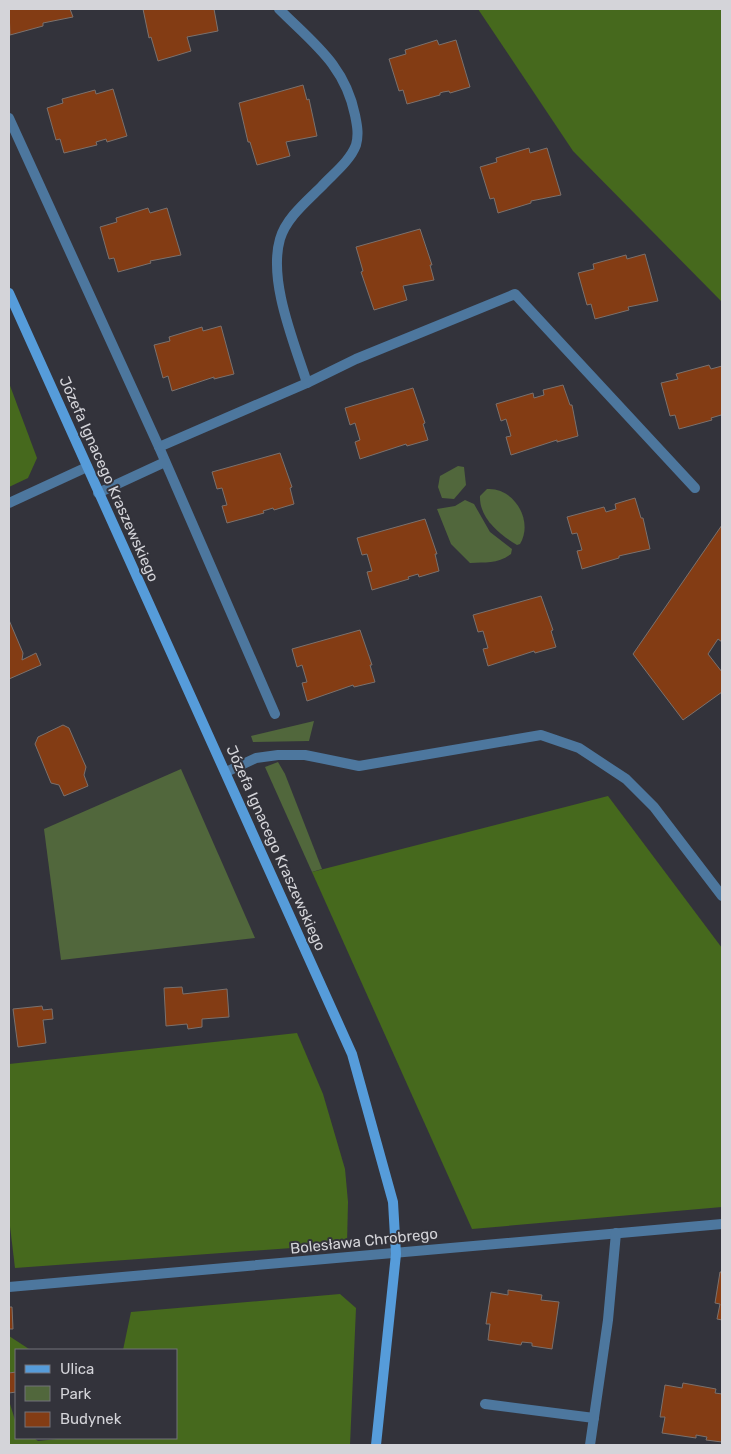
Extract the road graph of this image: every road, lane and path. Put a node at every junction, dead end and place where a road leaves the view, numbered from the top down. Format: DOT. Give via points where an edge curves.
graph roads {
  1 [pos="279,9"];
  2 [pos="9,118"];
  3 [pos="9,293"];
  4 [pos="307,383"];
  5 [pos="158,447"];
  6 [pos="165,462"];
  7 [pos="87,467"];
  8 [pos="695,488"];
  9 [pos="98,493"];
  10 [pos="9,503"];
  11 [pos="275,714"];
  12 [pos="226,772"];
  13 [pos="722,896"];
  14 [pos="722,1224"];
  15 [pos="616,1233"];
  16 [pos="396,1254"];
  17 [pos="9,1287"];
  18 [pos="486,1404"];
  19 [pos="594,1418"];
  20 [pos="376,1445"];
  21 [pos="590,1445"];
  1 -- 4 [label="street" via="340,73 348,89 358,130 348,159 296,213 280,239 276,268 279,291"];
  2 -- 5 [label="street"];
  3 -- 7 [label="street, Józefa Ignacego Kraszewskiego"];
  4 -- 5 [label="street"];
  4 -- 8 [label="street" via="356,359 515,294"];
  5 -- 6 [label="street"];
  6 -- 9 [label="street"];
  6 -- 11 [label="street"];
  7 -- 9 [label="street, Józefa Ignacego Kraszewskiego"];
  7 -- 10 [label="street"];
  9 -- 12 [label="street, Józefa Ignacego Kraszewskiego"];
  12 -- 13 [label="street" via="256,758 278,755 305,755 359,766 541,735 579,748 626,779 654,807"];
  12 -- 16 [label="street, Józefa Ignacego Kraszewskiego" via="352,1054 393,1202"];
  14 -- 15 [label="street, Bolesława Chrobrego"];
  15 -- 16 [label="street, Bolesława Chrobrego"];
  15 -- 19 [label="street"];
  16 -- 17 [label="street, Bolesława Chrobrego"];
  16 -- 20 [label="street, Józefa Ignacego Kraszewskiego"];
  18 -- 19 [label="street"];
  19 -- 21 [label="street"];
}
